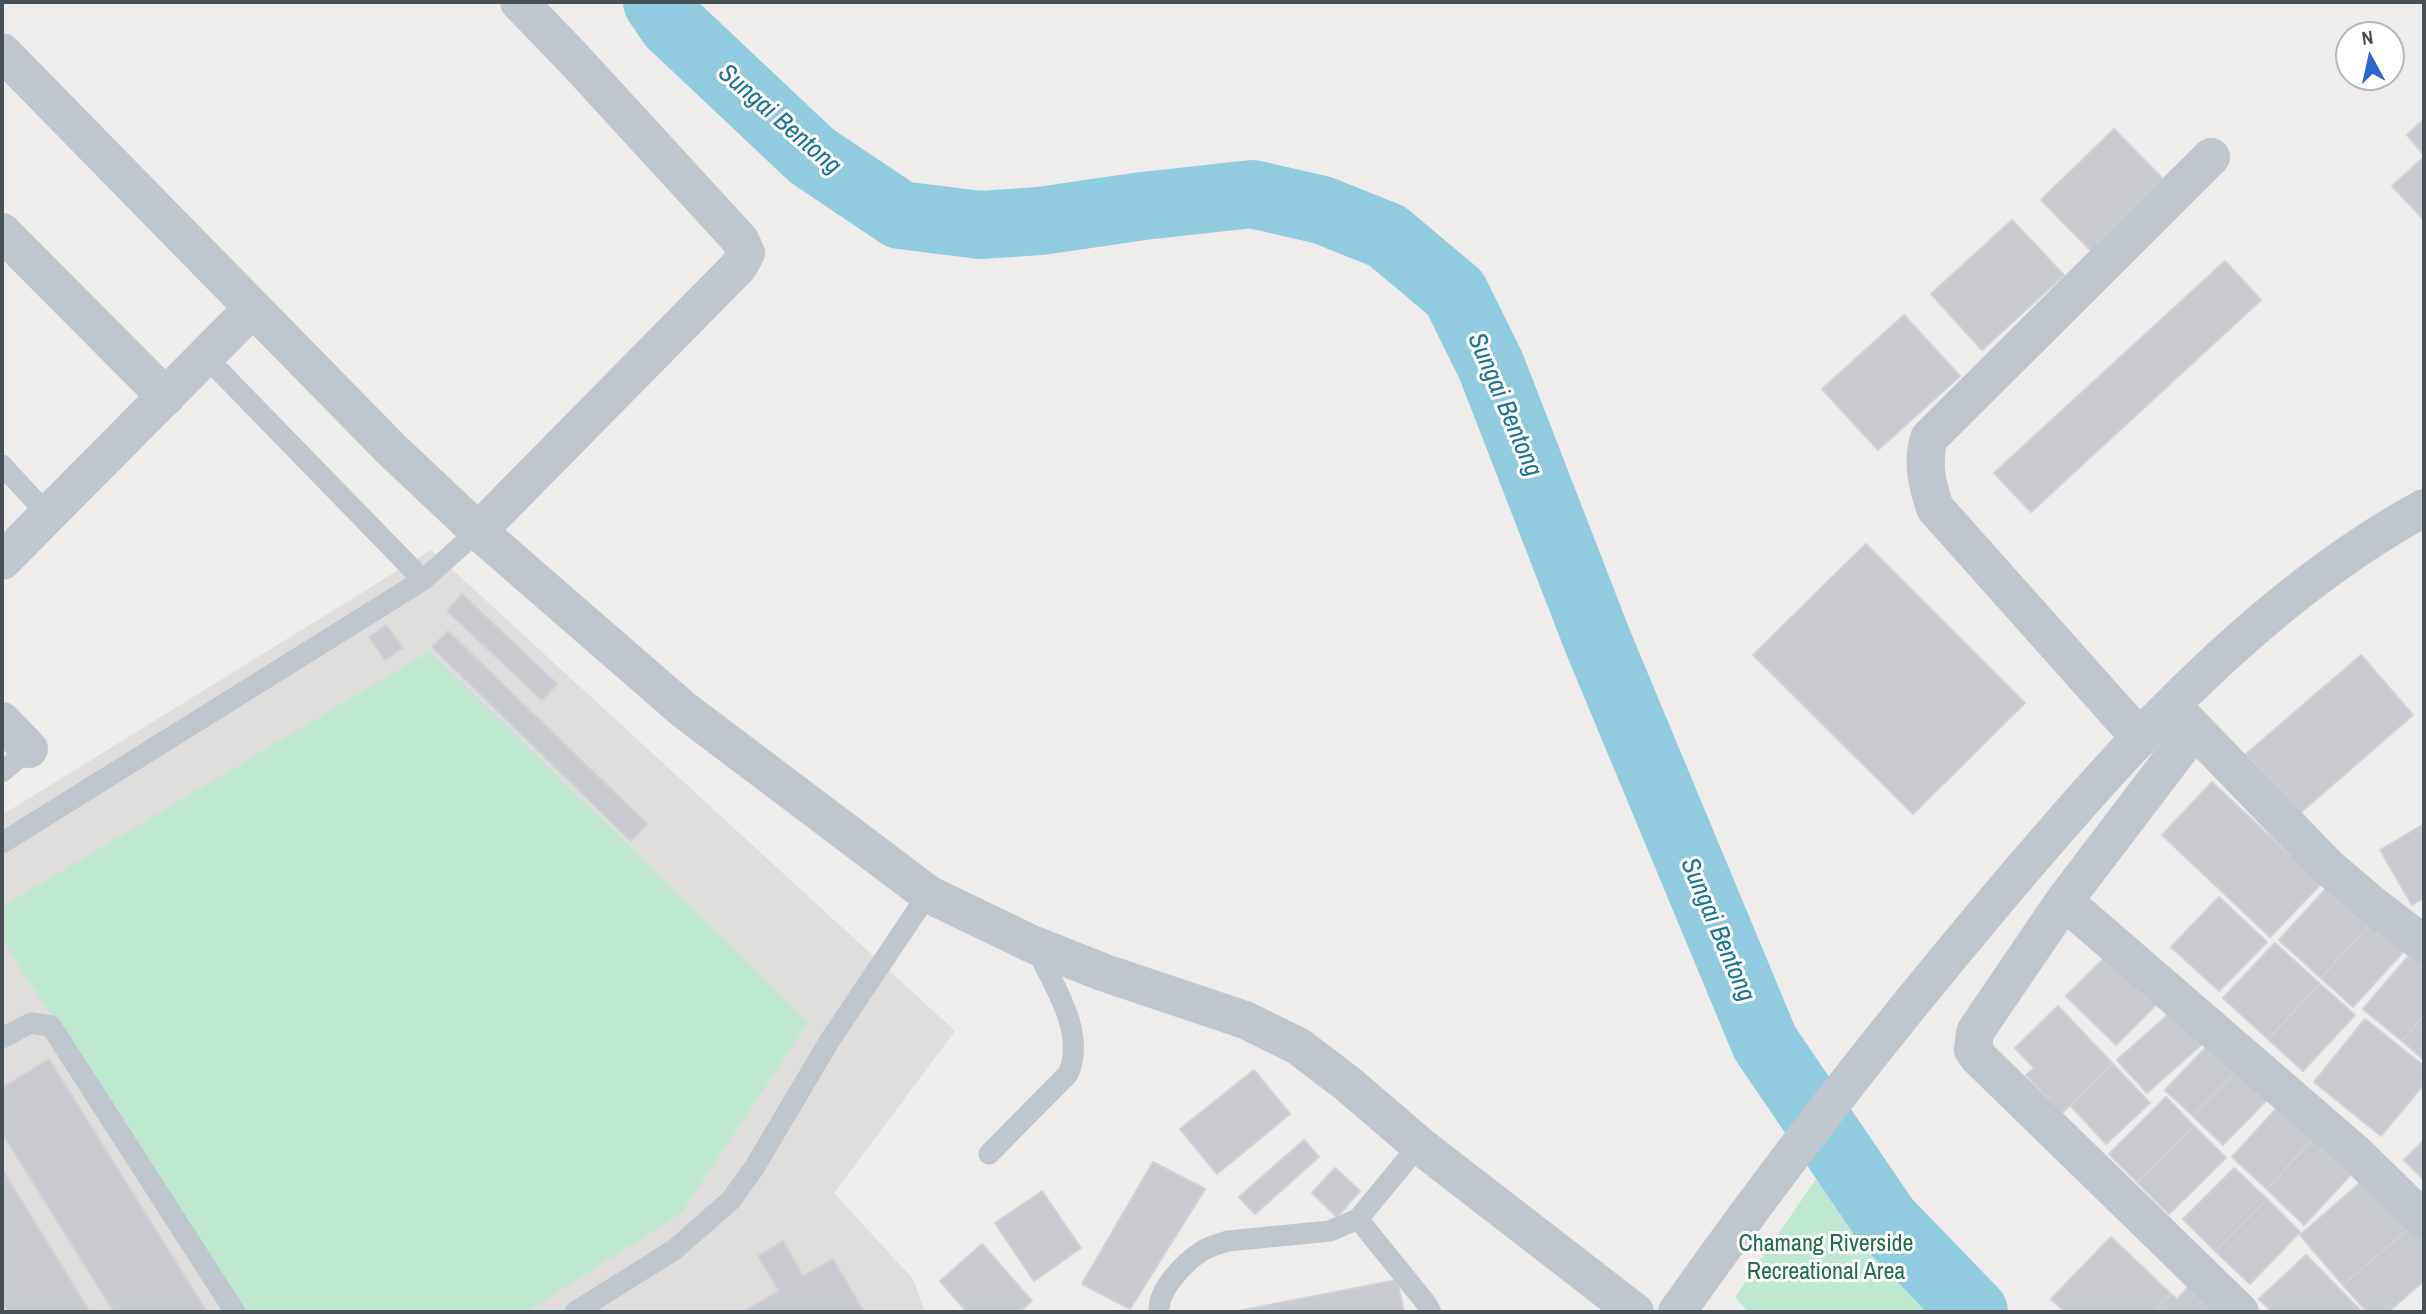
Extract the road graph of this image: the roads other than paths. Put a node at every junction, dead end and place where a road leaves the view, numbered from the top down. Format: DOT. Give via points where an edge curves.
graph roads {
  1 [pos="519,2"];
  2 [pos="2,52"];
  3 [pos="2211,157"];
  4 [pos="2,232"];
  5 [pos="252,309"];
  6 [pos="205,356"];
  7 [pos="166,397"];
  8 [pos="2,466"];
  9 [pos="2424,508"];
  10 [pos="48,515"];
  11 [pos="478,531"];
  12 [pos="2,561"];
  13 [pos="423,580"];
  14 [pos="2183,717"];
  15 [pos="2,722"];
  16 [pos="2140,738"];
  17 [pos="15,760"];
  18 [pos="2,843"];
  19 [pos="928,894"];
  20 [pos="2064,901"];
  21 [pos="2424,944"];
  22 [pos="1034,945"];
  23 [pos="2,1038"];
  24 [pos="1419,1145"];
  25 [pos="989,1154"];
  26 [pos="1359,1219"];
  27 [pos="2424,1220"];
  28 [pos="235,1312"];
  29 [pos="575,1312"];
  30 [pos="1159,1312"];
  31 [pos="1430,1312"];
  32 [pos="1635,1312"];
  33 [pos="1677,1312"];
  34 [pos="2240,1312"];
  1 -- 11 [label="street" via="740,240 746,253 739,266"];
  2 -- 5 [label="street"];
  3 -- 16 [label="street" via="1928,438 1924,454 1935,508"];
  4 -- 7 [label="street"];
  5 -- 6 [label="street"];
  5 -- 11 [label="street"];
  6 -- 7 [label="street"];
  6 -- 13 [label="lane"];
  7 -- 10 [label="street"];
  8 -- 10 [label="lane"];
  9 -- 14 [label="street" via="2346,555 2258,622"];
  10 -- 12 [label="street"];
  11 -- 13 [label="lane"];
  11 -- 19 [label="street" via="684,710"];
  13 -- 18 [label="lane"];
  14 -- 16 [label="street"];
  14 -- 20 [label="street"];
  14 -- 21 [label="street" via="2328,867"];
  15 -- 17 [label="street"];
  16 -- 33 [label="street" via="2080,801 1895,1021 1745,1215"];
  19 -- 22 [label="street"];
  19 -- 29 [label="lane" via="731,1200 674,1250"];
  20 -- 27 [label="street" via="2353,1151"];
  20 -- 34 [label="street" via="1975,1032 1973,1050"];
  22 -- 24 [label="street" via="1272,1031 1331,1071"];
  22 -- 25 [label="lane" via="1069,1020 1074,1061 1068,1074"];
  23 -- 28 [label="lane" via="31,1023 51,1026"];
  24 -- 26 [label="lane"];
  24 -- 32 [label="street"];
  26 -- 30 [label="lane" via="1330,1231 1213,1246 1185,1266 1160,1297"];
  26 -- 31 [label="lane"];
}
